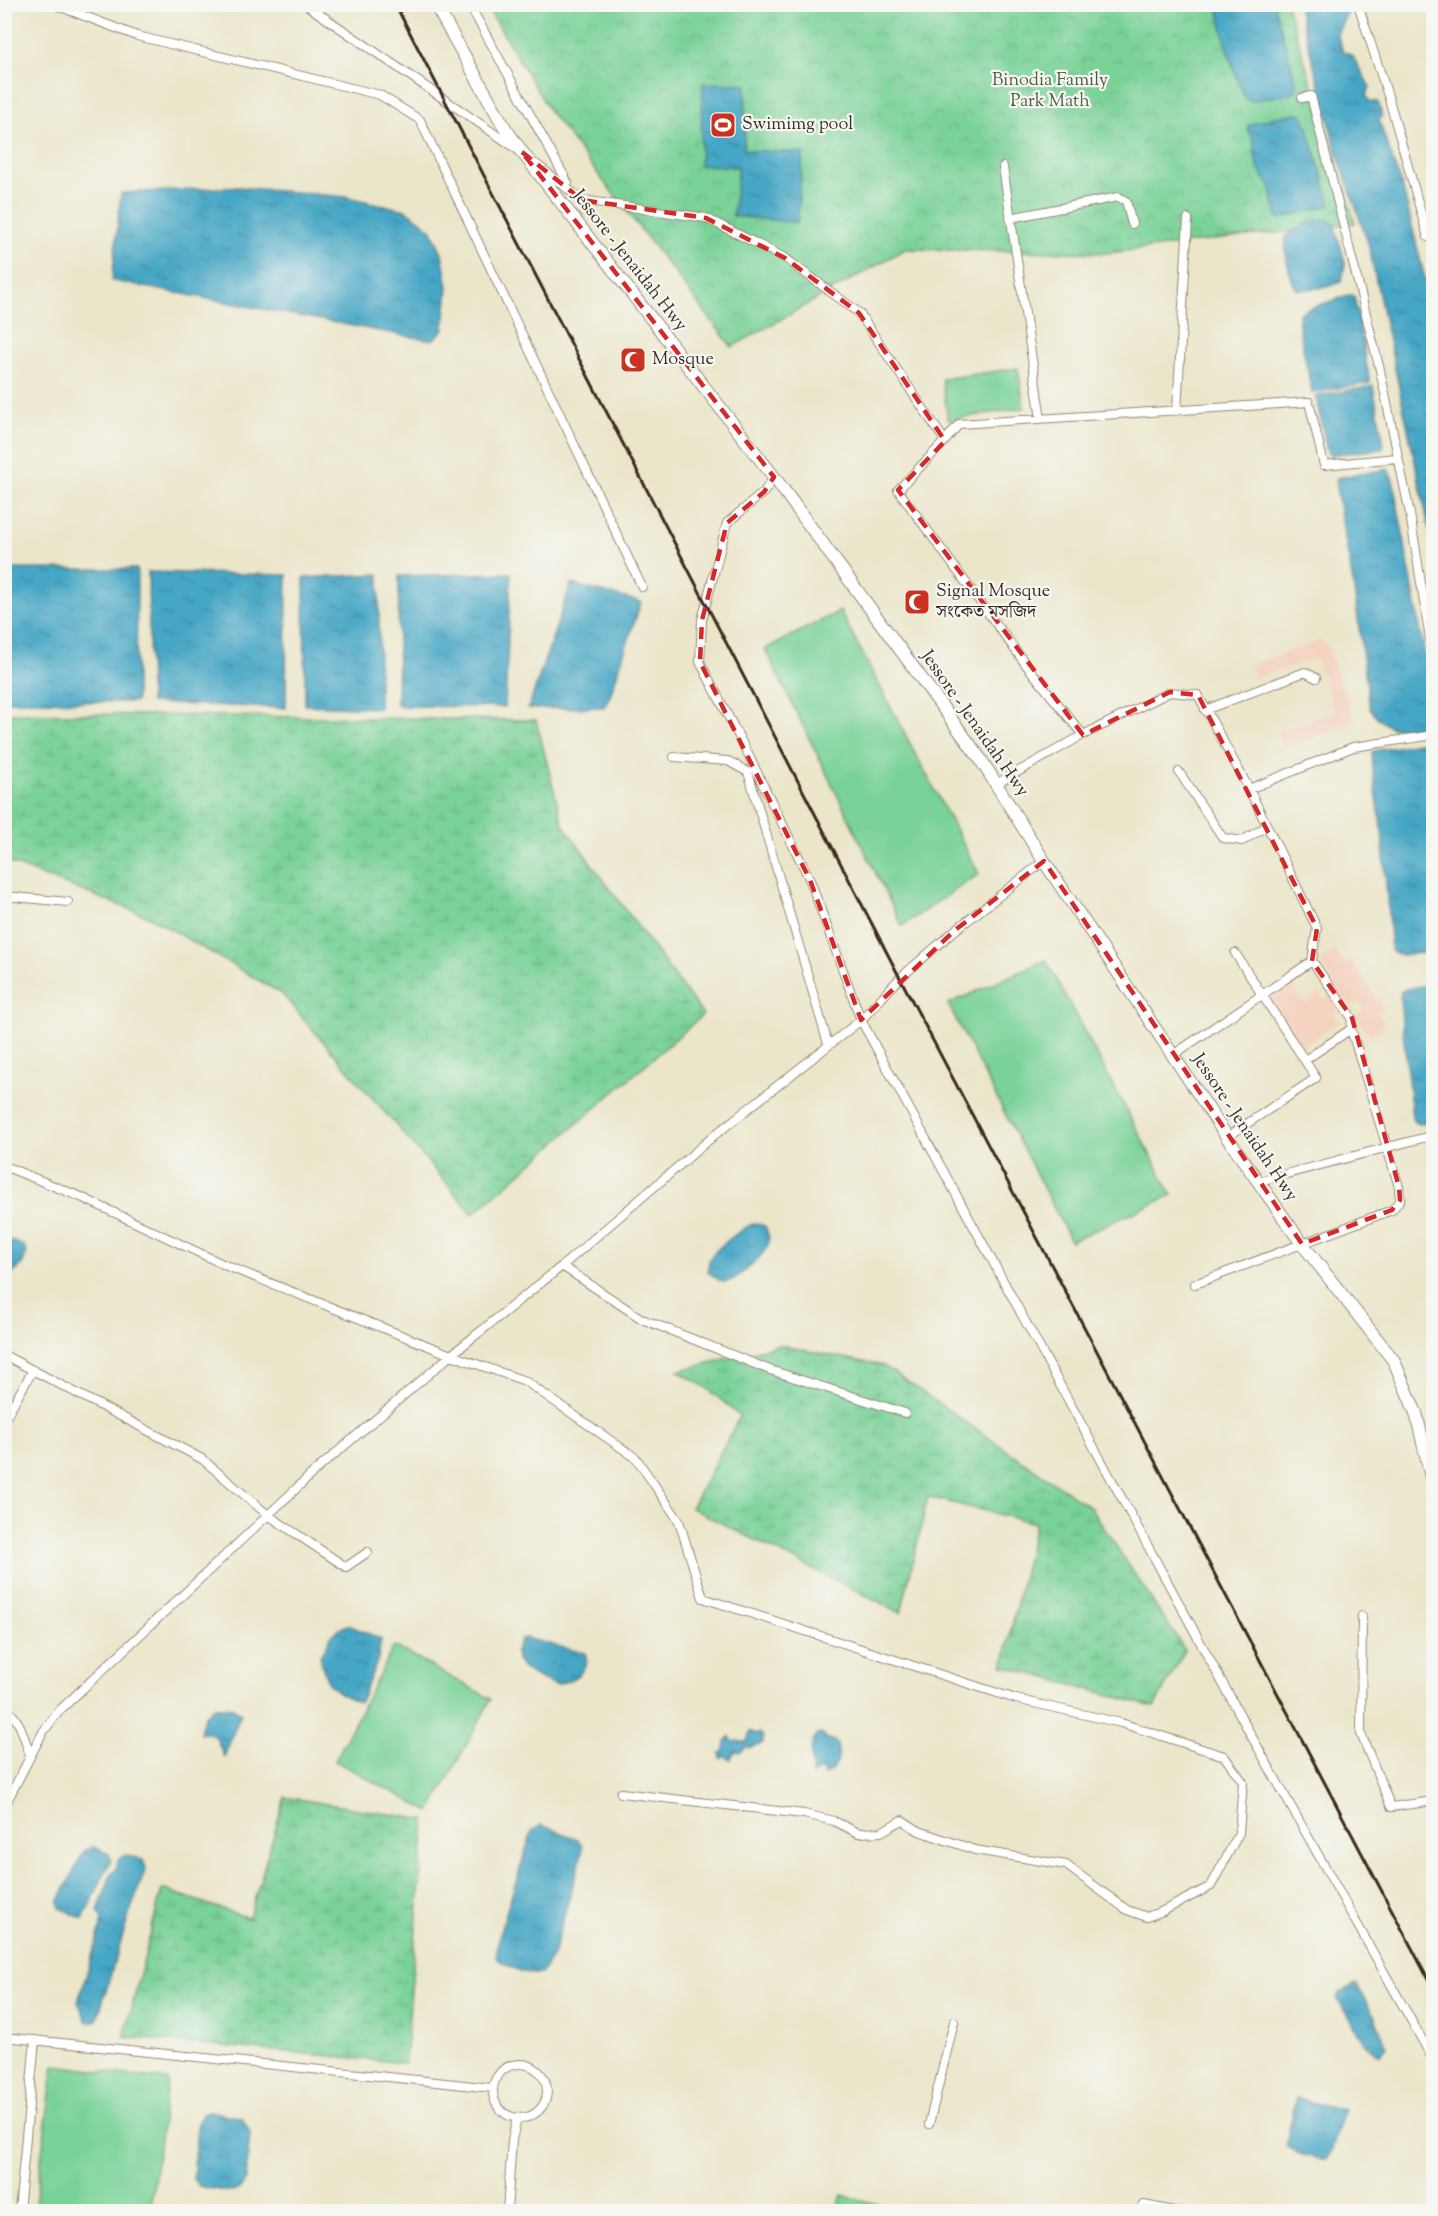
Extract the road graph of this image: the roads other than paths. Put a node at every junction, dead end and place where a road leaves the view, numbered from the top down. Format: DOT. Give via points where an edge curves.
graph roads {
  1 [pos="53,4"];
  2 [pos="305,4"];
  3 [pos="435,4"];
  4 [pos="469,4"];
  5 [pos="1358,4"];
  6 [pos="1302,98"];
  7 [pos="522,152"];
  8 [pos="1003,167"];
  9 [pos="568,183"];
  10 [pos="1010,218"];
  11 [pos="1188,219"];
  12 [pos="1132,224"];
  13 [pos="1434,236"];
  14 [pos="1177,411"];
  15 [pos="1041,419"];
  16 [pos="945,441"];
  17 [pos="1397,458"];
  18 [pos="774,477"];
  19 [pos="642,587"];
  20 [pos="1434,664"];
  21 [pos="1316,678"];
  22 [pos="1205,710"];
  23 [pos="1083,735"];
  24 [pos="1434,735"];
  25 [pos="674,757"];
  26 [pos="1179,772"];
  27 [pos="996,784"];
  28 [pos="1249,789"];
  29 [pos="1268,826"];
  30 [pos="1044,861"];
  31 [pos="4,896"];
  32 [pos="68,902"];
  33 [pos="1235,953"];
  34 [pos="1312,961"];
  35 [pos="1262,994"];
  36 [pos="861,1020"];
  37 [pos="1351,1029"];
  38 [pos="828,1044"];
  39 [pos="1173,1055"];
  40 [pos="1305,1060"];
  41 [pos="1434,1136"];
  42 [pos="1227,1137"];
  43 [pos="1387,1148"];
  44 [pos="4,1166"];
  45 [pos="1260,1181"];
  46 [pos="1302,1244"];
  47 [pos="562,1266"];
  48 [pos="1195,1284"];
  49 [pos="4,1355"];
  50 [pos="451,1355"];
  51 [pos="33,1370"];
  52 [pos="905,1413"];
  53 [pos="4,1420"];
  54 [pos="1434,1490"];
  55 [pos="268,1515"];
  56 [pos="368,1552"];
  57 [pos="1362,1616"];
  58 [pos="4,1708"];
  59 [pos="30,1756"];
  60 [pos="621,1793"];
  61 [pos="1434,1801"];
  62 [pos="4,1808"];
  63 [pos="954,2022"];
  64 [pos="4,2037"];
  65 [pos="35,2040"];
  66 [pos="1434,2061"];
  67 [pos="493,2088"];
  68 [pos="517,2118"];
  69 [pos="929,2124"];
  70 [pos="19,2211"];
  71 [pos="507,2211"];
  72 [pos="1140,2211"];
  73 [pos="1179,2211"];
  1 -- 19 [label="street" via="136,36 380,95 420,120"];
  2 -- 7 [label="street"];
  3 -- 7 [label="highway, Jessore - Jenaidah Hwy"];
  4 -- 9 [label="street"];
  5 -- 13 [label="street" via="1428,237"];
  6 -- 17 [label="street" via="1311,96 1328,158 1380,370"];
  7 -- 16 [label="street" via="582,200 706,218 785,258 859,314"];
  7 -- 18 [label="highway, Jessore - Jenaidah Hwy"];
  8 -- 10 [label="street"];
  10 -- 12 [label="street" via="1118,197 1126,201"];
  10 -- 15 [label="street"];
  11 -- 14 [label="street"];
  14 -- 15 [label="street"];
  14 -- 17 [label="street" via="1309,402 1324,465"];
  15 -- 16 [label="street" via="959,424"];
  16 -- 23 [label="street" via="898,490"];
  17 -- 20 [label="street"];
  18 -- 27 [label="highway, Jessore - Jenaidah Hwy"];
  18 -- 36 [label="street" via="764,492 727,523 702,620 700,662 810,880"];
  21 -- 22 [label="street" via="1305,672"];
  22 -- 23 [label="street" via="1198,696 1170,692"];
  22 -- 28 [label="street"];
  23 -- 27 [label="street"];
  24 -- 28 [label="street" via="1353,747"];
  25 -- 38 [label="street" via="728,762 748,772"];
  26 -- 29 [label="street" via="1223,838 1242,841"];
  27 -- 30 [label="highway, Jessore - Jenaidah Hwy"];
  28 -- 29 [label="street"];
  29 -- 34 [label="street" via="1317,928"];
  30 -- 36 [label="street" via="900,978"];
  30 -- 39 [label="highway, Jessore - Jenaidah Hwy"];
  31 -- 32 [label="street"];
  33 -- 35 [label="street"];
  34 -- 35 [label="street"];
  34 -- 37 [label="street" via="1352,1018"];
  35 -- 39 [label="street"];
  35 -- 40 [label="street"];
  36 -- 38 [label="street"];
  36 -- 66 [label="street" via="1252,1737"];
  37 -- 40 [label="street"];
  37 -- 43 [label="street"];
  38 -- 47 [label="street"];
  39 -- 42 [label="highway, Jessore - Jenaidah Hwy"];
  40 -- 42 [label="street" via="1316,1078"];
  41 -- 43 [label="street"];
  42 -- 45 [label="highway, Jessore - Jenaidah Hwy"];
  43 -- 45 [label="street"];
  43 -- 46 [label="street" via="1400,1200 1392,1210"];
  44 -- 50 [label="street" via="81,1197 227,1266"];
  45 -- 46 [label="highway, Jessore - Jenaidah Hwy"];
  46 -- 48 [label="street"];
  46 -- 54 [label="highway, Jessore - Jenaidah Hwy" via="1394,1361 1416,1413"];
  47 -- 50 [label="street"];
  47 -- 52 [label="street" via="642,1319 770,1370"];
  49 -- 51 [label="street"];
  50 -- 55 [label="street"];
  50 -- 60 [label="street" via="525,1381 636,1458 679,1521 703,1598 1016,1699 1121,1723 1224,1756 1243,1782 1239,1833 1211,1886 1147,1917 1127,1910 1066,1864 975,1850 918,1831 902,1820 881,1832 858,1833 834,1821 804,1814"];
  51 -- 53 [label="street"];
  51 -- 55 [label="street" via="202,1459"];
  55 -- 56 [label="street" via="346,1568"];
  55 -- 59 [label="street" via="60,1710"];
  57 -- 61 [label="street" via="1361,1734 1391,1807"];
  58 -- 59 [label="street" via="23,1733"];
  59 -- 62 [label="street"];
  63 -- 69 [label="street"];
  64 -- 65 [label="street"];
  65 -- 67 [label="street"];
  65 -- 70 [label="street"];
  67 -- 68 [label="street" via="499,2108"];
  67 -- 68 [label="street" via="496,2078 513,2065 534,2067 542,2074 548,2094 544,2105 537,2113"];
  68 -- 71 [label="street"];
  72 -- 73 [label="street" via="1144,2205"];
}
